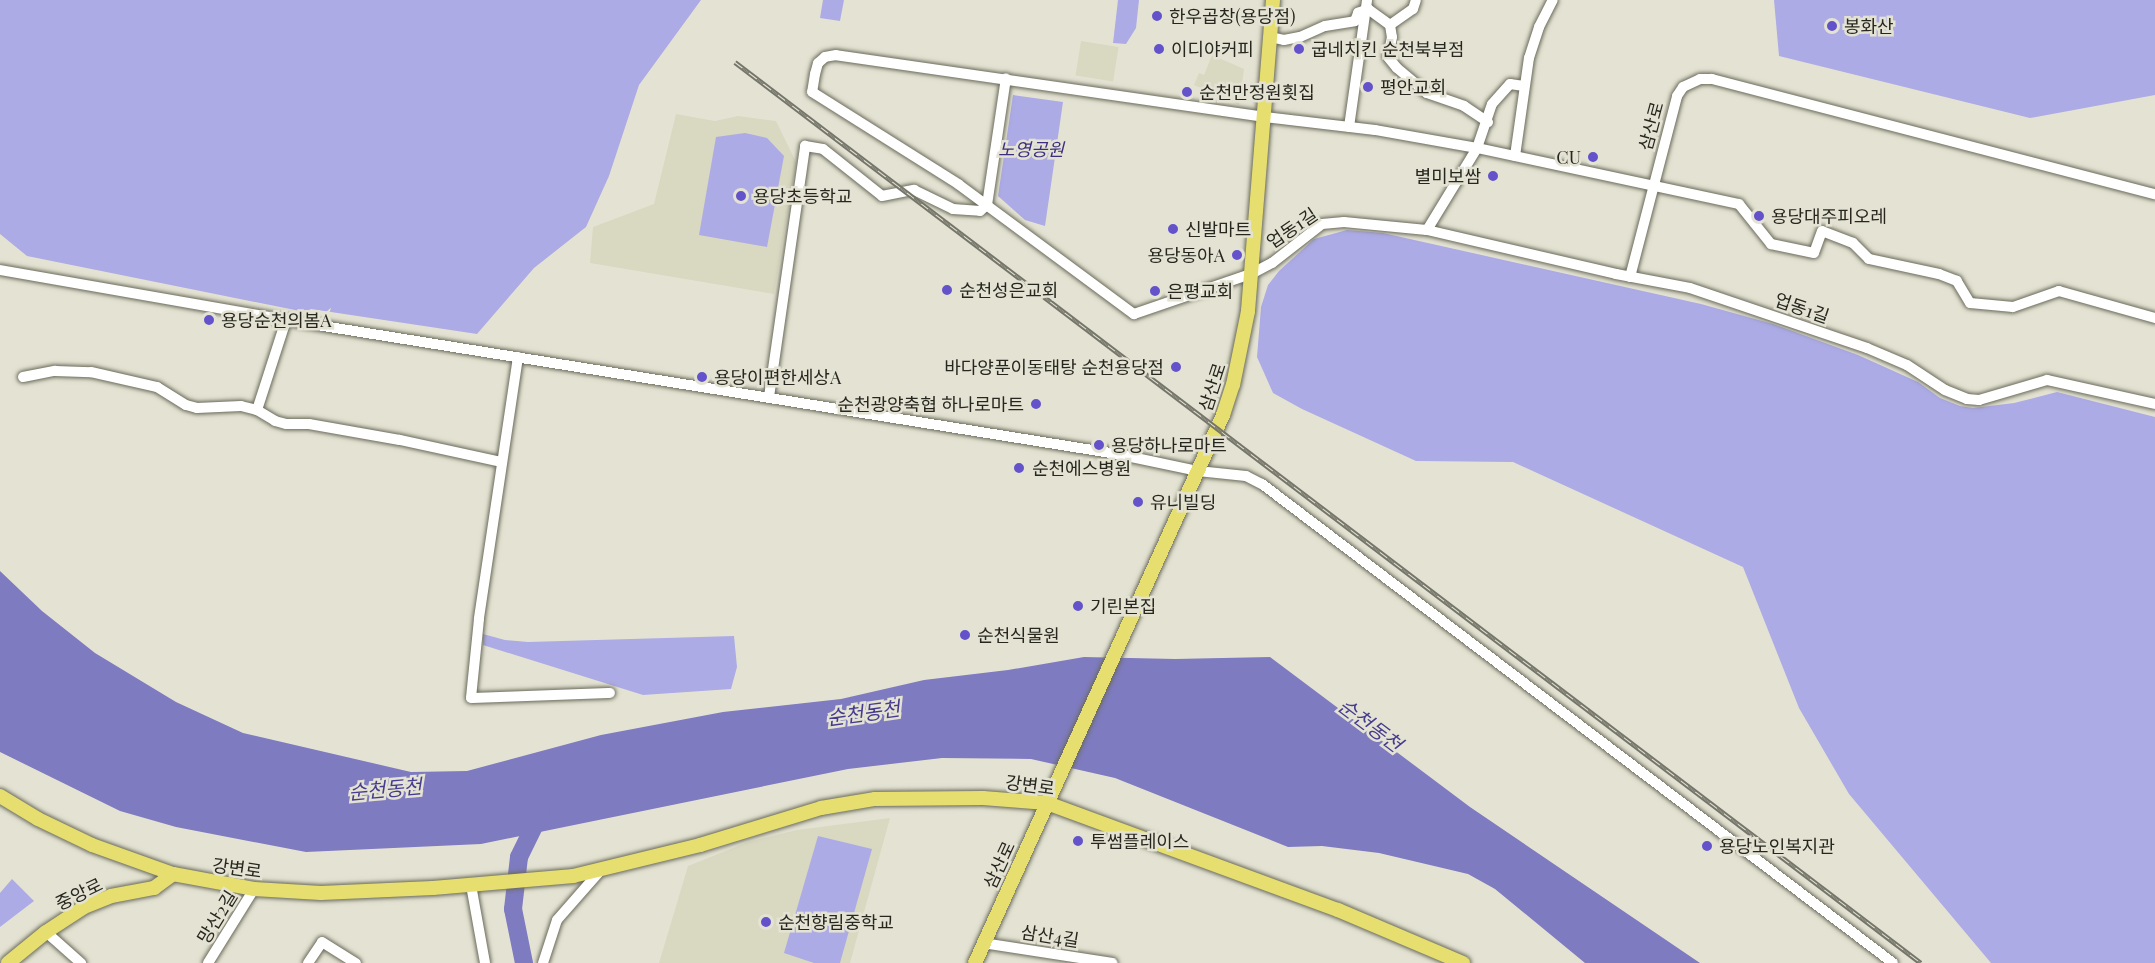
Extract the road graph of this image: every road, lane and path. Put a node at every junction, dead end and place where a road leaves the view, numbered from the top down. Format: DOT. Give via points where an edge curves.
graph roads {
  1 [pos="1273,0"];
  2 [pos="1416,0"];
  3 [pos="1553,0"];
  4 [pos="1366,5"];
  5 [pos="1390,25"];
  6 [pos="1270,37"];
  7 [pos="1006,78"];
  8 [pos="1524,86"];
  9 [pos="1265,117"];
  10 [pos="1488,122"];
  11 [pos="1349,127"];
  12 [pos="1477,148"];
  13 [pos="1515,156"];
  14 [pos="1653,186"];
  15 [pos="2155,194"];
  16 [pos="987,206"];
  17 [pos="1427,230"];
  18 [pos="0,270"];
  19 [pos="1251,274"];
  20 [pos="1630,277"];
  21 [pos="2155,318"];
  22 [pos="286,320"];
  23 [pos="518,357"];
  24 [pos="23,377"];
  25 [pos="769,397"];
  26 [pos="2155,404"];
  27 [pos="257,410"];
  28 [pos="502,462"];
  29 [pos="1198,471"];
  30 [pos="610,693"];
  31 [pos="0,796"];
  32 [pos="1047,803"];
  33 [pos="601,870"];
  34 [pos="173,874"];
  35 [pos="471,885"];
  36 [pos="254,889"];
  37 [pos="46,932"];
  38 [pos="983,943"];
  39 [pos="978,962"];
  40 [pos="8,963"];
  41 [pos="81,963"];
  42 [pos="208,963"];
  43 [pos="308,963"];
  44 [pos="356,963"];
  45 [pos="485,963"];
  46 [pos="543,963"];
  47 [pos="1112,963"];
  48 [pos="1463,963"];
  49 [pos="1893,963"];
  1 -- 6 [label="main road, 삼산로"];
  2 -- 5 [label="street" via="1413,9"];
  3 -- 8 [label="street" via="1535,37"];
  4 -- 5 [label="street"];
  4 -- 6 [label="street" via="1355,21 1325,26 1300,37"];
  4 -- 11 [label="street"];
  5 -- 10 [label="street" via="1388,57 1397,68 1427,93 1464,106"];
  6 -- 9 [label="main road, 삼산로"];
  7 -- 9 [label="street"];
  7 -- 16 [label="street"];
  7 -- 16 [label="street" via="836,55 818,63 813,82 812,92"];
  8 -- 10 [label="street" via="1510,84 1492,104"];
  8 -- 13 [label="street"];
  9 -- 11 [label="street"];
  9 -- 19 [label="main road, 삼산로"];
  10 -- 12 [label="street"];
  11 -- 12 [label="street"];
  12 -- 13 [label="street"];
  12 -- 17 [label="street"];
  13 -- 14 [label="street"];
  14 -- 15 [label="street, 삼산로" via="1677,96 1691,83 1712,79"];
  14 -- 20 [label="street, 삼산로"];
  14 -- 21 [label="street" via="1739,204 1771,244 1814,253 1822,231 1853,243 1869,259 1939,274 1957,281 1970,303 2013,308 2059,291"];
  16 -- 19 [label="street, 업동1길" via="1134,314"];
  16 -- 25 [label="street" via="980,212 961,211 914,190 882,196 823,149 805,146"];
  17 -- 19 [label="street, 업동1길" via="1330,221"];
  17 -- 20 [label="street, 업동1길"];
  18 -- 22 [label="street"];
  19 -- 29 [label="main road, 삼산로" via="1239,366"];
  20 -- 26 [label="street, 업동1길" via="1690,288 1867,348 1907,365 1945,390 1967,399 1979,400 2047,380"];
  22 -- 23 [label="street"];
  22 -- 27 [label="street"];
  23 -- 25 [label="street"];
  23 -- 28 [label="street"];
  24 -- 27 [label="street" via="55,371 91,372 157,387 197,408 228,405"];
  25 -- 29 [label="street"];
  27 -- 28 [label="street" via="286,424 309,424 400,440"];
  28 -- 30 [label="street" via="471,698"];
  29 -- 32 [label="main road, 삼산로"];
  29 -- 49 [label="street" via="1238,474 1262,484"];
  31 -- 34 [label="main road, 강변로" via="84,842"];
  32 -- 33 [label="main road, 강변로" via="983,798 875,799 821,808"];
  32 -- 38 [label="main road, 삼산로"];
  32 -- 48 [label="main road, 강변로" via="1338,910"];
  33 -- 35 [label="main road, 강변로"];
  33 -- 46 [label="street" via="557,920"];
  34 -- 36 [label="main road, 강변로"];
  34 -- 37 [label="main road, 중앙로" via="154,888 111,896 84,907"];
  35 -- 36 [label="main road, 강변로" via="352,894"];
  35 -- 45 [label="street"];
  36 -- 42 [label="street, 망산2길"];
  37 -- 40 [label="main road, 중앙로"];
  37 -- 41 [label="street"];
  38 -- 39 [label="main road, 삼산로"];
  38 -- 47 [label="street, 삼산4길"];
  43 -- 44 [label="street" via="322,942"];
}
